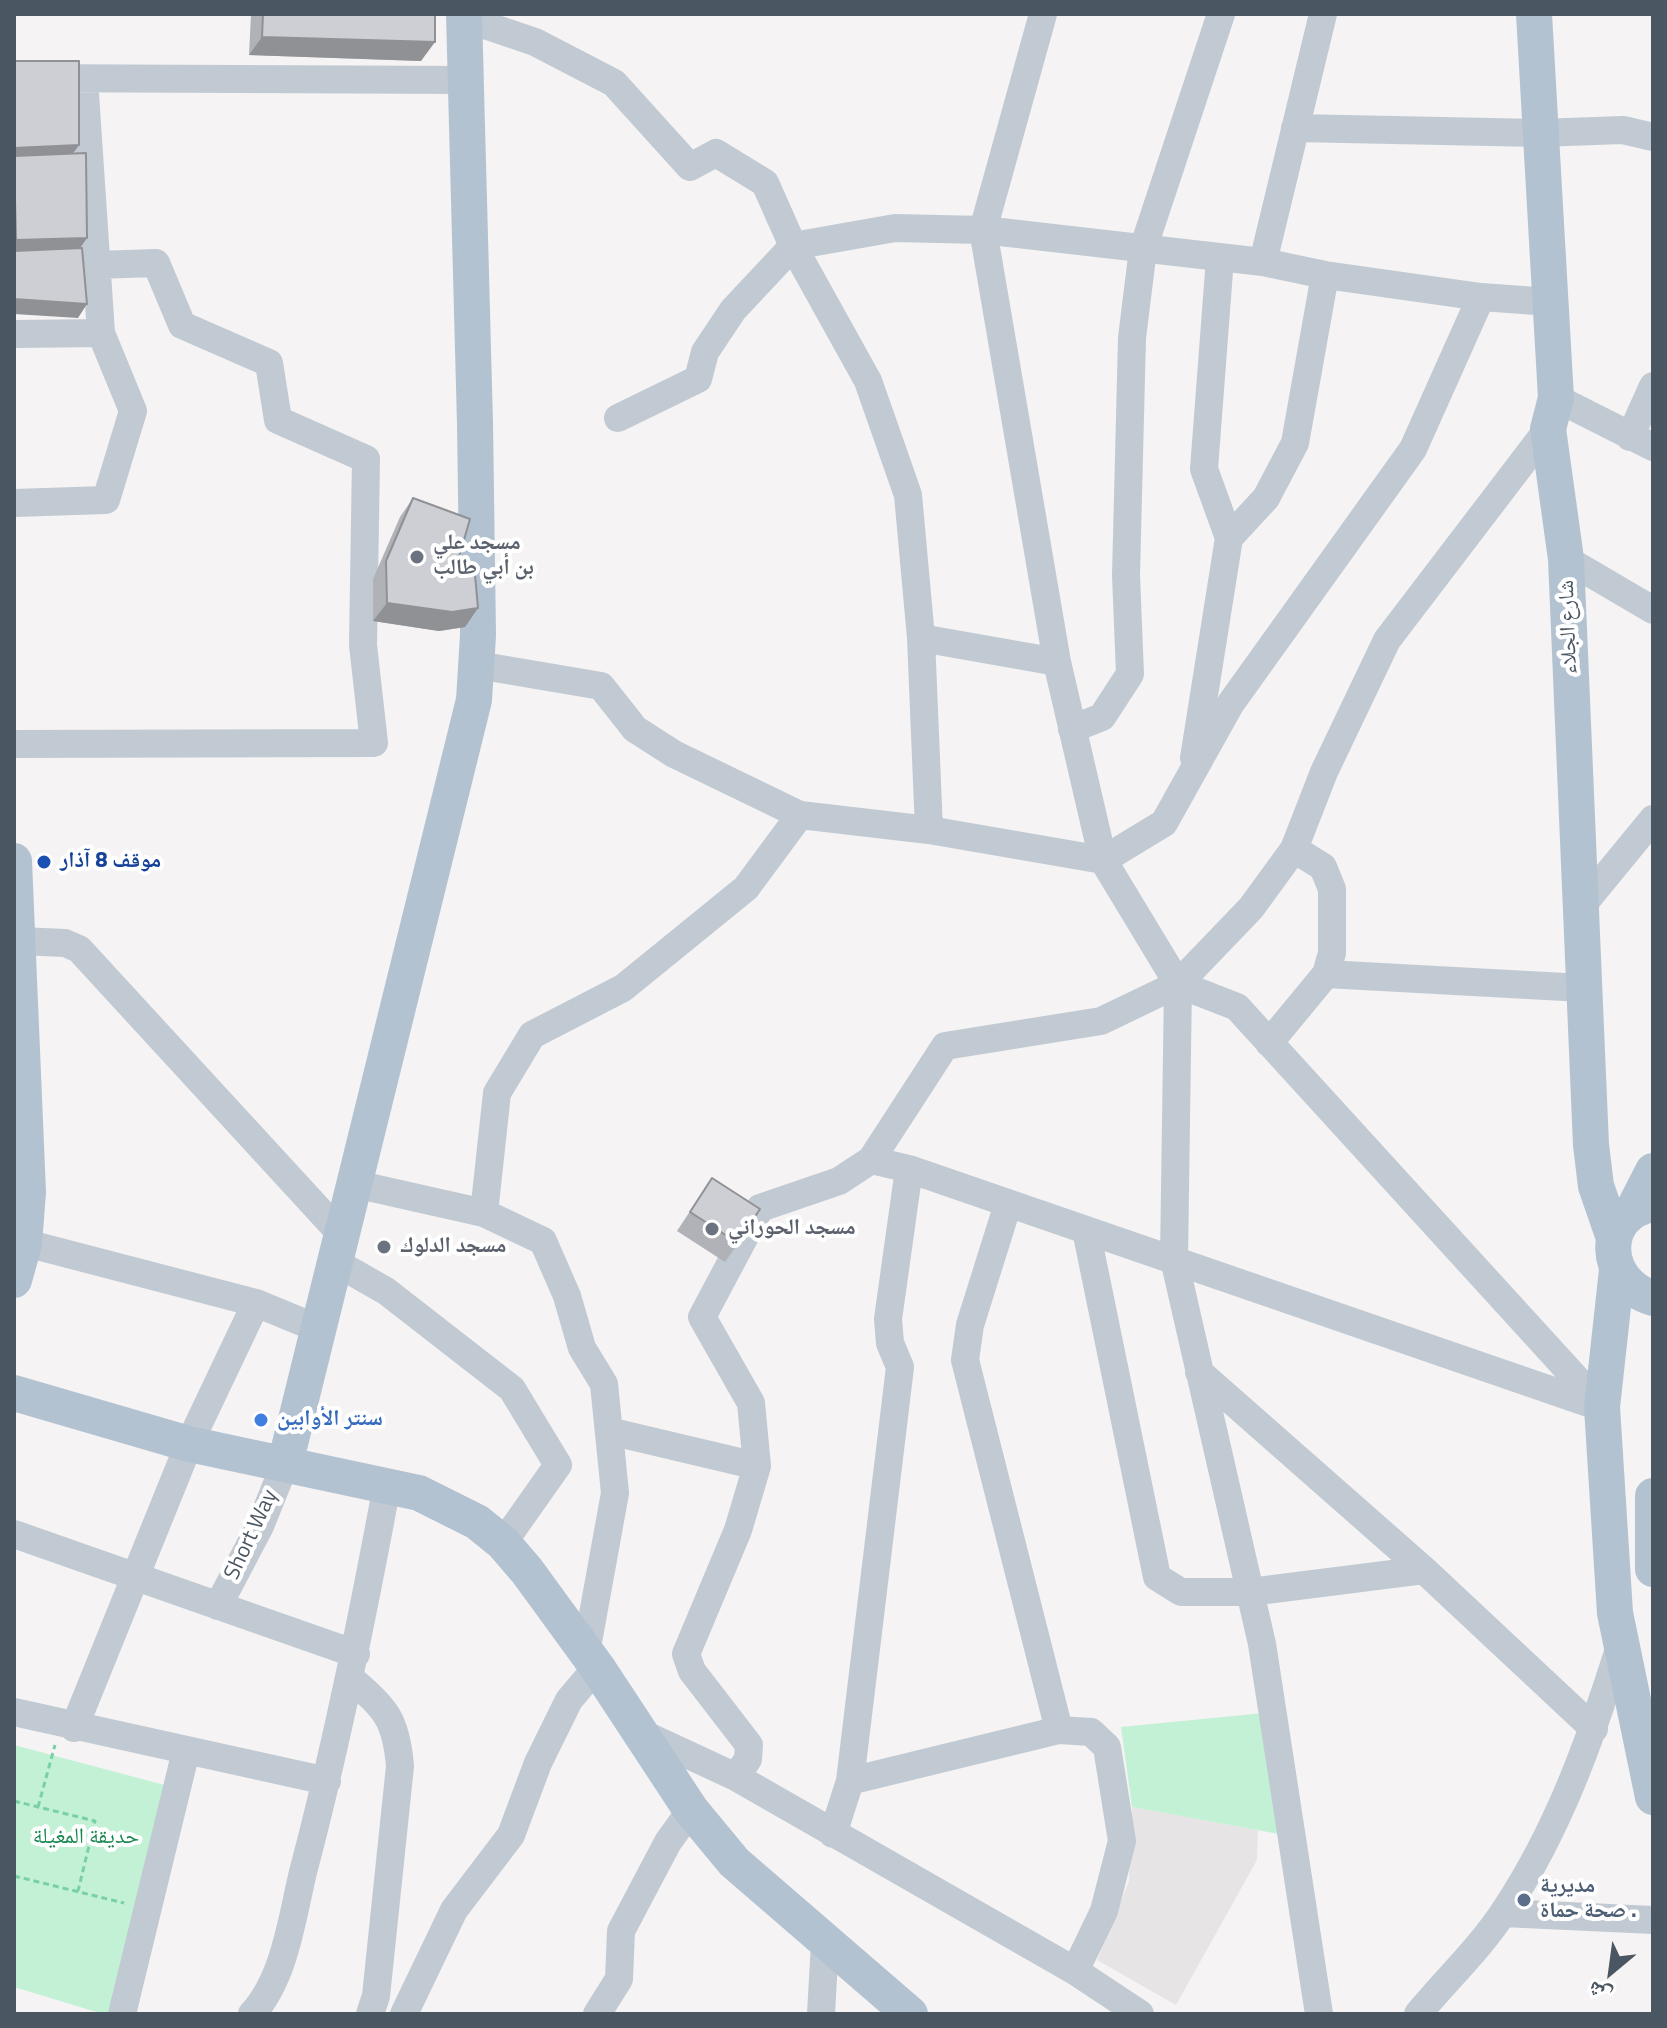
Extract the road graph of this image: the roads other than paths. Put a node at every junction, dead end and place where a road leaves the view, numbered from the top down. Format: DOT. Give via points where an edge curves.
graph roads {
  1 [pos="1043,14"];
  2 [pos="1221,14"];
  3 [pos="1323,14"];
  4 [pos="1534,14"];
  5 [pos="464,16"];
  6 [pos="14,78"];
  7 [pos="84,79"];
  8 [pos="465,80"];
  9 [pos="1295,128"];
  10 [pos="1651,130"];
  11 [pos="1539,133"];
  12 [pos="983,230"];
  13 [pos="793,246"];
  14 [pos="1143,249"];
  15 [pos="1220,258"];
  16 [pos="1263,262"];
  17 [pos="96,265"];
  18 [pos="1325,275"];
  19 [pos="1481,297"];
  20 [pos="1550,302"];
  21 [pos="101,333"];
  22 [pos="14,334"];
  23 [pos="1653,386"];
  24 [pos="1552,414"];
  25 [pos="618,418"];
  26 [pos="1642,442"];
  27 [pos="14,503"];
  28 [pos="1229,538"];
  29 [pos="1566,559"];
  30 [pos="1653,610"];
  31 [pos="921,638"];
  32 [pos="1057,662"];
  33 [pos="477,665"];
  34 [pos="1072,729"];
  35 [pos="14,744"];
  36 [pos="1190,782"];
  37 [pos="800,815"];
  38 [pos="1653,819"];
  39 [pos="929,830"];
  40 [pos="1294,849"];
  41 [pos="1103,860"];
  42 [pos="14,861"];
  43 [pos="1580,908"];
  44 [pos="20,941"];
  45 [pos="1326,974"];
  46 [pos="1178,984"];
  47 [pos="1583,988"];
  48 [pos="1269,1043"];
  49 [pos="19,1101"];
  50 [pos="871,1160"];
  51 [pos="909,1169"];
  52 [pos="1653,1171"];
  53 [pos="355,1184"];
  54 [pos="1008,1204"];
  55 [pos="484,1213"];
  56 [pos="1086,1230"];
  57 [pos="1629,1231"];
  58 [pos="19,1242"];
  59 [pos="339,1249"];
  60 [pos="1174,1259"];
  61 [pos="14,1280"];
  62 [pos="1653,1298"];
  63 [pos="256,1303"];
  64 [pos="319,1329"];
  65 [pos="1199,1372"];
  66 [pos="19,1398"];
  67 [pos="1602,1407"];
  68 [pos="609,1431"];
  69 [pos="189,1444"];
  70 [pos="285,1464"];
  71 [pos="757,1466"];
  72 [pos="387,1485"];
  73 [pos="1653,1496"];
  74 [pos="14,1534"];
  75 [pos="503,1543"];
  76 [pos="1653,1569"];
  77 [pos="1424,1570"];
  78 [pos="136,1577"];
  79 [pos="1250,1592"];
  80 [pos="218,1606"];
  81 [pos="1620,1646"];
  82 [pos="591,1660"];
  83 [pos="353,1666"];
  84 [pos="14,1712"];
  85 [pos="68,1726"];
  86 [pos="1594,1729"];
  87 [pos="1059,1730"];
  88 [pos="639,1732"];
  89 [pos="186,1751"];
  90 [pos="736,1777"];
  91 [pos="327,1781"];
  92 [pos="850,1781"];
  93 [pos="1653,1797"];
  94 [pos="691,1810"];
  95 [pos="833,1834"];
  96 [pos="1503,1913"];
  97 [pos="1653,1920"];
  98 [pos="825,1942"];
  99 [pos="1075,1971"];
  100 [pos="122,2014"];
  101 [pos="252,2014"];
  102 [pos="370,2014"];
  103 [pos="404,2014"];
  104 [pos="597,2014"];
  105 [pos="821,2014"];
  106 [pos="910,2014"];
  107 [pos="1140,2014"];
  108 [pos="1319,2014"];
  109 [pos="1418,2014"];
  1 -- 12 [label="street"];
  2 -- 14 [label="street"];
  3 -- 9 [label="street"];
  4 -- 11 [label="main road, شارع الجلاء"];
  5 -- 8 [label="main road"];
  5 -- 13 [label="street" via="535,42 614,83 690,167 716,153 765,183"];
  6 -- 7 [label="street"];
  7 -- 8 [label="street"];
  7 -- 17 [label="street"];
  8 -- 33 [label="main road"];
  9 -- 11 [label="street"];
  9 -- 16 [label="street"];
  10 -- 11 [label="street"];
  11 -- 20 [label="main road, شارع الجلاء"];
  12 -- 13 [label="street" via="895,228"];
  12 -- 14 [label="street"];
  12 -- 32 [label="street"];
  13 -- 25 [label="street" via="733,310 705,352 698,379"];
  13 -- 31 [label="street" via="868,381 908,495"];
  14 -- 15 [label="street"];
  14 -- 34 [label="street" via="1132,338 1126,575 1130,674 1102,717"];
  15 -- 16 [label="street"];
  15 -- 28 [label="street" via="1204,469"];
  16 -- 18 [label="street"];
  17 -- 21 [label="street"];
  17 -- 35 [label="street" via="156,263 182,325 269,363 278,420 366,459 363,645 374,743"];
  18 -- 19 [label="street"];
  18 -- 28 [label="street" via="1295,443 1266,498"];
  19 -- 20 [label="street"];
  19 -- 36 [label="street" via="1413,449 1231,703"];
  20 -- 24 [label="main road, شارع الجلاء"];
  21 -- 22 [label="street"];
  21 -- 27 [label="street" via="133,411 106,500"];
  23 -- 26 [label="street"];
  24 -- 26 [label="street"];
  24 -- 29 [label="main road, شارع الجلاء"];
  24 -- 40 [label="street" via="1387,640"];
  28 -- 36 [label="street"];
  29 -- 30 [label="street"];
  29 -- 43 [label="main road, شارع الجلاء"];
  31 -- 32 [label="street"];
  31 -- 39 [label="street"];
  32 -- 34 [label="street"];
  33 -- 37 [label="street" via="601,686 635,729 674,754"];
  33 -- 53 [label="main road" via="468,732"];
  34 -- 41 [label="street"];
  36 -- 41 [label="street" via="1164,823"];
  37 -- 39 [label="street"];
  37 -- 55 [label="street" via="746,888 623,988 532,1035 497,1093"];
  38 -- 43 [label="street"];
  39 -- 41 [label="street"];
  40 -- 45 [label="street" via="1323,867 1332,889 1335,923"];
  40 -- 46 [label="street" via="1251,908"];
  41 -- 46 [label="street"];
  42 -- 44 [label="main road"];
  43 -- 47 [label="main road, شارع الجلاء"];
  44 -- 49 [label="main road"];
  44 -- 59 [label="street" via="65,943 79,949"];
  45 -- 47 [label="street"];
  45 -- 48 [label="street"];
  46 -- 48 [label="street" via="1237,1007"];
  46 -- 50 [label="street" via="1101,1021 945,1046"];
  46 -- 60 [label="street"];
  47 -- 57 [label="main road, شارع الجلاء" via="1596,1186"];
  48 -- 67 [label="street"];
  49 -- 58 [label="main road" via="28,1192"];
  50 -- 51 [label="street"];
  50 -- 71 [label="street" via="839,1181 760,1208 702,1317 751,1403"];
  51 -- 54 [label="street"];
  51 -- 92 [label="street" via="888,1319 900,1367"];
  52 -- 57 [label="main road"];
  53 -- 55 [label="street"];
  53 -- 59 [label="main road"];
  54 -- 56 [label="street"];
  54 -- 87 [label="street" via="970,1325 965,1360"];
  55 -- 68 [label="street" via="543,1241 582,1348 604,1384"];
  56 -- 60 [label="street"];
  56 -- 79 [label="street" via="1157,1577 1181,1592"];
  57 -- 62 [label="main road" via="1637,1293"];
  57 -- 67 [label="main road"];
  58 -- 61 [label="main road"];
  58 -- 63 [label="street"];
  59 -- 64 [label="main road"];
  59 -- 75 [label="street" via="512,1389 558,1465"];
  60 -- 65 [label="street"];
  60 -- 67 [label="street"];
  63 -- 64 [label="street"];
  63 -- 69 [label="street"];
  64 -- 70 [label="main road"];
  65 -- 77 [label="street"];
  65 -- 79 [label="street"];
  66 -- 69 [label="main road"];
  67 -- 81 [label="main road"];
  68 -- 71 [label="street"];
  68 -- 82 [label="street" via="615,1493"];
  69 -- 70 [label="main road"];
  69 -- 78 [label="street"];
  70 -- 72 [label="main road"];
  70 -- 80 [label="street, Short Way"];
  71 -- 90 [label="street" via="738,1530 686,1654 692,1671 749,1745 748,1759"];
  72 -- 75 [label="main road" via="449,1505"];
  72 -- 83 [label="street"];
  73 -- 76 [label="main road"];
  74 -- 78 [label="street"];
  75 -- 82 [label="main road"];
  77 -- 79 [label="street"];
  77 -- 86 [label="street"];
  78 -- 80 [label="street"];
  78 -- 85 [label="street"];
  79 -- 108 [label="street"];
  80 -- 83 [label="street"];
  81 -- 86 [label="street"];
  81 -- 93 [label="main road"];
  82 -- 88 [label="main road"];
  82 -- 103 [label="street" via="538,1763 511,1835 454,1910"];
  83 -- 91 [label="street"];
  83 -- 102 [label="street" via="391,1717 400,1766"];
  84 -- 85 [label="street"];
  85 -- 89 [label="street"];
  86 -- 96 [label="street" via="1544,1842"];
  87 -- 92 [label="street"];
  87 -- 99 [label="street" via="1091,1732 1107,1747 1122,1841 1104,1911"];
  88 -- 90 [label="street"];
  88 -- 94 [label="main road"];
  89 -- 91 [label="street"];
  89 -- 100 [label="street"];
  90 -- 95 [label="street"];
  91 -- 101 [label="street" via="282,1953"];
  92 -- 95 [label="street"];
  94 -- 98 [label="main road" via="734,1862"];
  94 -- 104 [label="street" via="621,1931 619,1979"];
  95 -- 99 [label="street"];
  96 -- 97 [label="street"];
  96 -- 109 [label="street"];
  98 -- 105 [label="street"];
  98 -- 106 [label="main road"];
  99 -- 107 [label="street"];
}
